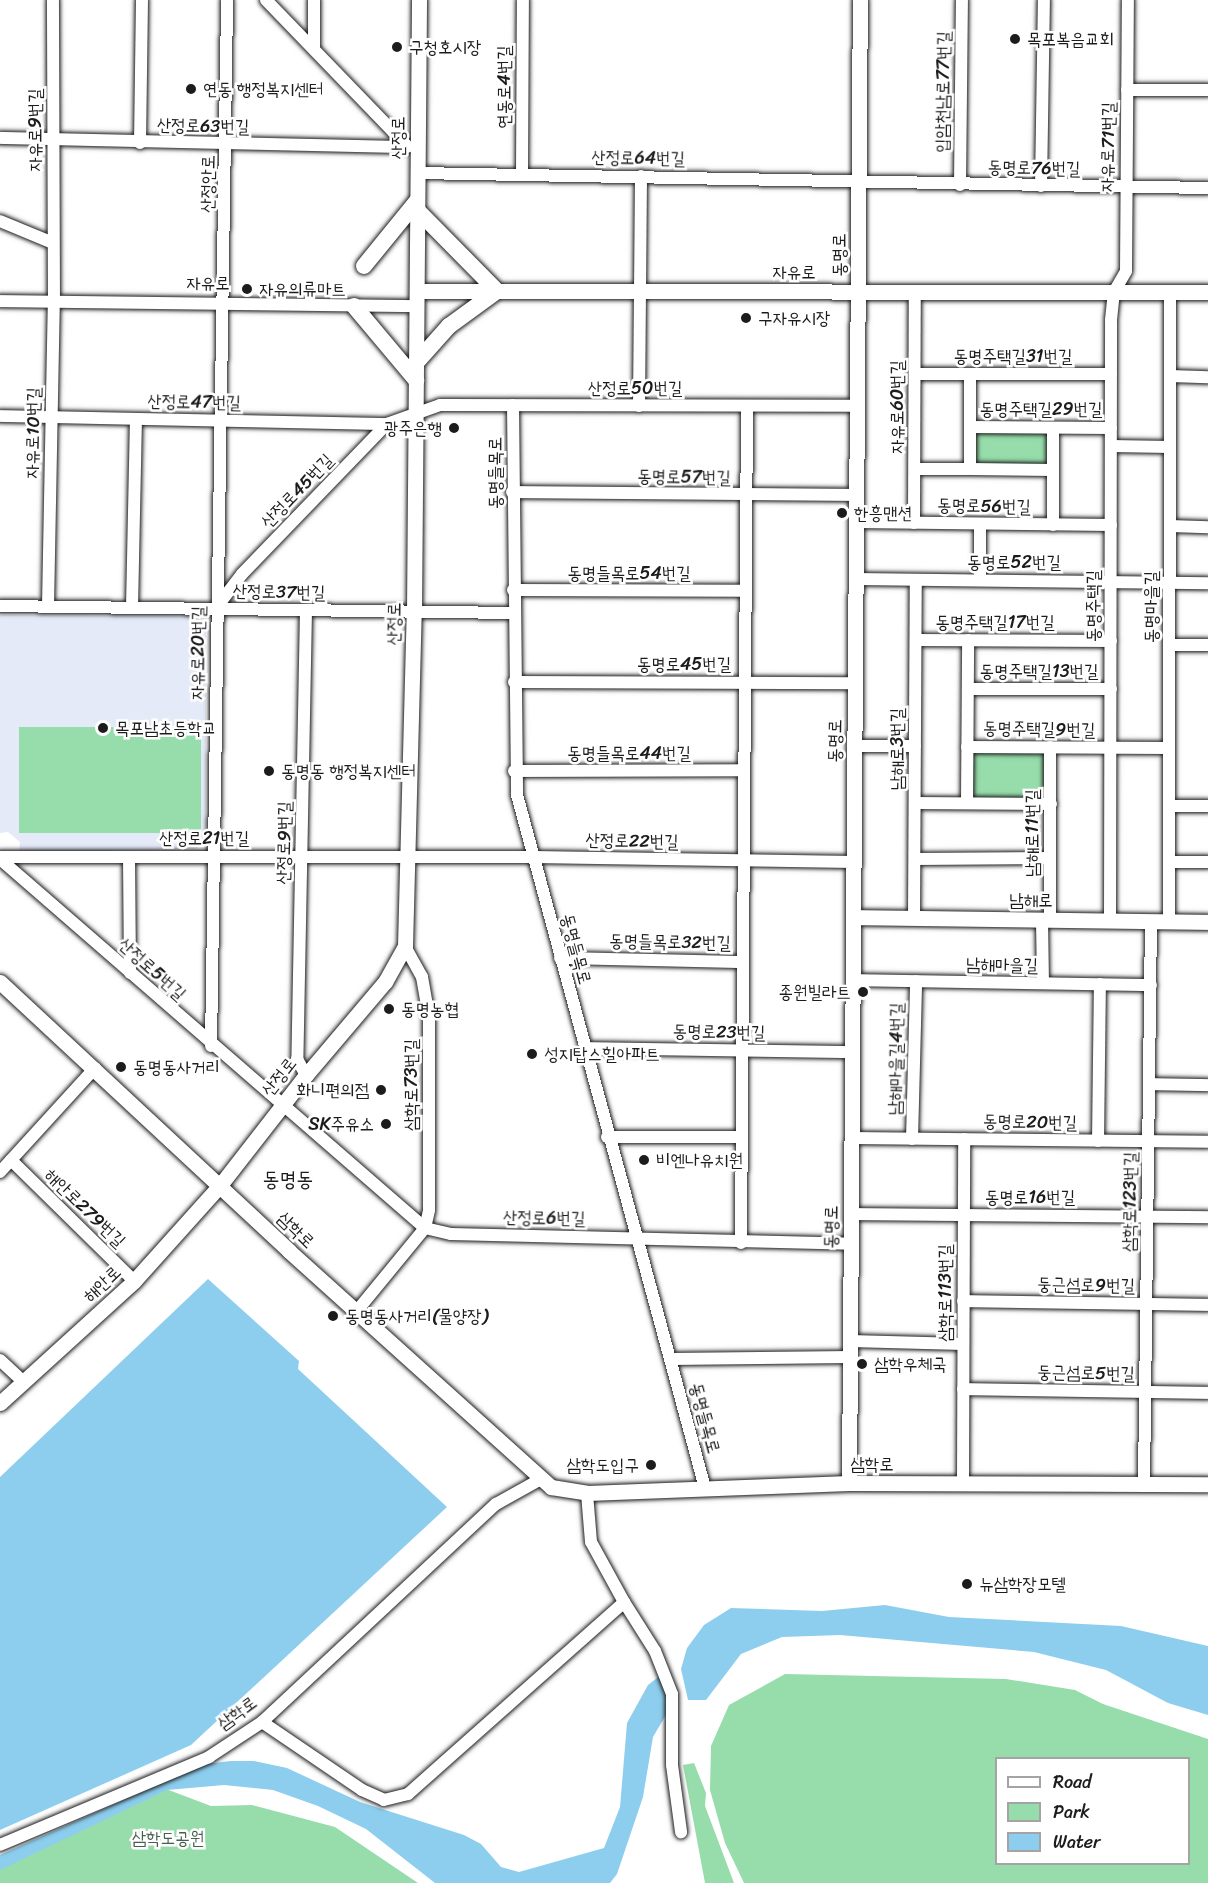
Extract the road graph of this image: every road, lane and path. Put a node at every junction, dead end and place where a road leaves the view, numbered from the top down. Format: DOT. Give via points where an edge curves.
graph roads {
  1 [pos="53,0"];
  2 [pos="142,0"];
  3 [pos="227,0"];
  4 [pos="266,0"];
  5 [pos="314,0"];
  6 [pos="419,0"];
  7 [pos="523,0"];
  8 [pos="861,0"];
  9 [pos="962,0"];
  10 [pos="1044,0"];
  11 [pos="1128,0"];
  12 [pos="314,49"];
  13 [pos="1127,90"];
  14 [pos="1208,90"];
  15 [pos="0,138"];
  16 [pos="52,141"];
  17 [pos="140,143"];
  18 [pos="227,145"];
  19 [pos="411,147"];
  20 [pos="417,173"];
  21 [pos="522,174"];
  22 [pos="640,176"];
  23 [pos="859,179"];
  24 [pos="960,185"];
  25 [pos="1041,186"];
  26 [pos="1126,188"];
  27 [pos="1208,188"];
  28 [pos="417,206"];
  29 [pos="0,221"];
  30 [pos="53,243"];
  31 [pos="54,260"];
  32 [pos="226,261"];
  33 [pos="364,266"];
  34 [pos="497,291"];
  35 [pos="640,291"];
  36 [pos="858,292"];
  37 [pos="915,292"];
  38 [pos="1114,292"];
  39 [pos="1170,292"];
  40 [pos="1208,292"];
  41 [pos="416,299"];
  42 [pos="0,301"];
  43 [pos="54,303"];
  44 [pos="225,303"];
  45 [pos="354,306"];
  46 [pos="416,363"];
  47 [pos="915,374"];
  48 [pos="970,374"];
  49 [pos="1111,374"];
  50 [pos="1170,376"];
  51 [pos="1208,377"];
  52 [pos="416,380"];
  53 [pos="513,405"];
  54 [pos="639,406"];
  55 [pos="747,406"];
  56 [pos="857,406"];
  57 [pos="416,415"];
  58 [pos="0,416"];
  59 [pos="51,417"];
  60 [pos="136,419"];
  61 [pos="222,421"];
  62 [pos="387,424"];
  63 [pos="970,427"];
  64 [pos="1053,428"];
  65 [pos="1111,428"];
  66 [pos="1111,446"];
  67 [pos="1170,447"];
  68 [pos="915,469"];
  69 [pos="970,469"];
  70 [pos="1053,470"];
  71 [pos="512,492"];
  72 [pos="746,495"];
  73 [pos="856,495"];
  74 [pos="856,522"];
  75 [pos="914,523"];
  76 [pos="980,524"];
  77 [pos="1053,525"];
  78 [pos="1111,525"];
  79 [pos="1170,526"];
  80 [pos="1208,527"];
  81 [pos="856,579"];
  82 [pos="916,580"];
  83 [pos="980,580"];
  84 [pos="1111,581"];
  85 [pos="1169,582"];
  86 [pos="1208,584"];
  87 [pos="513,590"];
  88 [pos="745,591"];
  89 [pos="0,606"];
  90 [pos="48,606"];
  91 [pos="132,608"];
  92 [pos="216,609"];
  93 [pos="306,610"];
  94 [pos="414,612"];
  95 [pos="513,613"];
  96 [pos="916,640"];
  97 [pos="968,640"];
  98 [pos="1111,641"];
  99 [pos="1169,645"];
  100 [pos="1208,645"];
  101 [pos="514,682"];
  102 [pos="745,683"];
  103 [pos="855,683"];
  104 [pos="968,689"];
  105 [pos="1111,689"];
  106 [pos="854,746"];
  107 [pos="915,746"];
  108 [pos="967,747"];
  109 [pos="1050,747"];
  110 [pos="1111,748"];
  111 [pos="1169,748"];
  112 [pos="744,770"];
  113 [pos="514,771"];
  114 [pos="915,803"];
  115 [pos="967,803"];
  116 [pos="1051,804"];
  117 [pos="1169,806"];
  118 [pos="1208,806"];
  119 [pos="215,856"];
  120 [pos="302,856"];
  121 [pos="129,857"];
  122 [pos="409,857"];
  123 [pos="533,857"];
  124 [pos="0,858"];
  125 [pos="1050,858"];
  126 [pos="915,859"];
  127 [pos="743,861"];
  128 [pos="854,862"];
  129 [pos="1169,862"];
  130 [pos="1208,862"];
  131 [pos="853,917"];
  132 [pos="914,918"];
  133 [pos="1046,919"];
  134 [pos="1110,920"];
  135 [pos="1151,921"];
  136 [pos="1168,921"];
  137 [pos="1208,922"];
  138 [pos="405,946"];
  139 [pos="560,958"];
  140 [pos="742,962"];
  141 [pos="130,972"];
  142 [pos="853,980"];
  143 [pos="916,981"];
  144 [pos="0,982"];
  145 [pos="1043,983"];
  146 [pos="1100,984"];
  147 [pos="1150,986"];
  148 [pos="211,1046"];
  149 [pos="585,1048"];
  150 [pos="742,1051"];
  151 [pos="852,1052"];
  152 [pos="95,1068"];
  153 [pos="306,1075"];
  154 [pos="1149,1084"];
  155 [pos="1208,1085"];
  156 [pos="281,1107"];
  157 [pos="607,1137"];
  158 [pos="741,1137"];
  159 [pos="852,1138"];
  160 [pos="912,1139"];
  161 [pos="964,1139"];
  162 [pos="1098,1141"];
  163 [pos="1149,1142"];
  164 [pos="1208,1142"];
  165 [pos="11,1160"];
  166 [pos="0,1172"];
  167 [pos="221,1184"];
  168 [pos="851,1214"];
  169 [pos="964,1215"];
  170 [pos="1148,1216"];
  171 [pos="1208,1217"];
  172 [pos="425,1228"];
  173 [pos="636,1238"];
  174 [pos="741,1244"];
  175 [pos="850,1244"];
  176 [pos="134,1281"];
  177 [pos="963,1301"];
  178 [pos="1147,1304"];
  179 [pos="1208,1305"];
  180 [pos="356,1312"];
  181 [pos="850,1341"];
  182 [pos="963,1344"];
  183 [pos="850,1357"];
  184 [pos="670,1359"];
  185 [pos="0,1360"];
  186 [pos="24,1382"];
  187 [pos="963,1389"];
  188 [pos="1146,1392"];
  189 [pos="1208,1393"];
  190 [pos="0,1402"];
  191 [pos="539,1480"];
  192 [pos="849,1483"];
  193 [pos="963,1483"];
  194 [pos="1144,1483"];
  195 [pos="1208,1484"];
  196 [pos="705,1488"];
  197 [pos="587,1493"];
  198 [pos="624,1602"];
  199 [pos="262,1722"];
  200 [pos="681,1832"];
  201 [pos="0,1845"];
  1 -- 16 [label="street, 자유로9번길"];
  2 -- 17 [label="street"];
  3 -- 18 [label="street, 산정안로"];
  4 -- 12 [label="street"];
  5 -- 12 [label="street"];
  6 -- 19 [label="street, 산정로"];
  7 -- 21 [label="street, 연동로4번길"];
  8 -- 23 [label="street, 동명로"];
  9 -- 24 [label="street, 입암천남로77번길"];
  10 -- 25 [label="street"];
  11 -- 13 [label="street, 자유로71번길"];
  12 -- 19 [label="street"];
  13 -- 14 [label="street"];
  13 -- 26 [label="street, 자유로71번길"];
  15 -- 16 [label="street, 산정로63번길"];
  16 -- 17 [label="street, 산정로63번길"];
  16 -- 30 [label="street, 자유로9번길"];
  17 -- 18 [label="street, 산정로63번길"];
  18 -- 19 [label="street, 산정로63번길"];
  18 -- 32 [label="street, 산정안로"];
  19 -- 20 [label="street, 산정로"];
  20 -- 21 [label="street, 산정로64번길"];
  20 -- 28 [label="street, 산정로"];
  21 -- 22 [label="street, 산정로64번길"];
  22 -- 23 [label="street, 산정로64번길"];
  22 -- 35 [label="street"];
  23 -- 24 [label="street, 동명로76번길"];
  23 -- 36 [label="street, 동명로"];
  24 -- 25 [label="street, 동명로76번길"];
  25 -- 26 [label="street, 동명로76번길"];
  26 -- 27 [label="street, 동명로76번길"];
  26 -- 38 [label="street, 자유로71번길" via="1126,272"];
  28 -- 33 [label="main road"];
  28 -- 34 [label="main road"];
  28 -- 41 [label="street, 산정로"];
  29 -- 30 [label="street"];
  30 -- 31 [label="street, 자유로9번길"];
  31 -- 43 [label="street, 자유로10번길"];
  32 -- 44 [label="street, 자유로20번길"];
  34 -- 35 [label="street, 자유로"];
  34 -- 41 [label="street, 자유로"];
  34 -- 46 [label="main road" via="449,326"];
  35 -- 36 [label="street, 자유로"];
  35 -- 54 [label="street"];
  36 -- 37 [label="street, 자유로"];
  36 -- 56 [label="street, 동명로"];
  37 -- 38 [label="street, 자유로"];
  37 -- 47 [label="street, 자유로60번길"];
  38 -- 39 [label="street, 자유로"];
  38 -- 49 [label="street, 동명주택길"];
  39 -- 40 [label="street, 자유로"];
  39 -- 50 [label="street, 동명마을길"];
  41 -- 45 [label="street, 자유로"];
  41 -- 46 [label="street, 산정로"];
  42 -- 43 [label="street, 자유로"];
  43 -- 44 [label="street, 자유로"];
  43 -- 59 [label="street, 자유로10번길"];
  44 -- 45 [label="street, 자유로"];
  44 -- 61 [label="street, 자유로20번길"];
  45 -- 52 [label="main road"];
  46 -- 52 [label="street, 산정로"];
  47 -- 48 [label="street, 동명주택길31번길"];
  47 -- 68 [label="street, 자유로60번길"];
  48 -- 49 [label="street, 동명주택길31번길"];
  48 -- 63 [label="street"];
  49 -- 65 [label="street, 동명주택길"];
  50 -- 51 [label="street"];
  50 -- 67 [label="street, 동명마을길"];
  52 -- 57 [label="street, 산정로"];
  53 -- 54 [label="street, 산정로50번길"];
  53 -- 57 [label="street, 산정로50번길" via="440,405"];
  53 -- 71 [label="street, 동명들목로"];
  54 -- 55 [label="street, 산정로50번길"];
  55 -- 56 [label="street, 산정로50번길"];
  55 -- 72 [label="street"];
  56 -- 73 [label="street, 동명로"];
  57 -- 62 [label="street, 산정로45번길"];
  57 -- 94 [label="street, 산정로"];
  58 -- 59 [label="street, 산정로47번길"];
  59 -- 60 [label="street, 산정로47번길"];
  59 -- 90 [label="street, 자유로10번길"];
  60 -- 61 [label="street, 산정로47번길"];
  60 -- 91 [label="street"];
  61 -- 62 [label="street, 산정로47번길"];
  61 -- 92 [label="street, 자유로20번길"];
  62 -- 92 [label="street, 산정로45번길" via="242,574"];
  63 -- 64 [label="street, 동명주택길29번길"];
  63 -- 69 [label="street"];
  64 -- 65 [label="street, 동명주택길29번길"];
  64 -- 70 [label="street"];
  65 -- 66 [label="street, 동명주택길"];
  66 -- 67 [label="street"];
  66 -- 78 [label="street, 동명주택길"];
  67 -- 79 [label="street, 동명마을길"];
  68 -- 69 [label="street"];
  68 -- 75 [label="street, 자유로60번길"];
  69 -- 70 [label="street"];
  70 -- 77 [label="street"];
  71 -- 72 [label="street, 동명로57번길"];
  71 -- 87 [label="street, 동명들목로"];
  72 -- 73 [label="street, 동명로57번길"];
  72 -- 88 [label="street"];
  73 -- 74 [label="street, 동명로"];
  74 -- 75 [label="street, 동명로56번길"];
  74 -- 81 [label="street, 동명로"];
  75 -- 76 [label="street, 동명로56번길"];
  76 -- 77 [label="street, 동명로56번길"];
  76 -- 83 [label="street"];
  77 -- 78 [label="street, 동명로56번길"];
  78 -- 84 [label="street, 동명주택길"];
  79 -- 80 [label="street"];
  79 -- 85 [label="street, 동명마을길"];
  81 -- 82 [label="street, 동명로52번길"];
  81 -- 103 [label="street, 동명로"];
  82 -- 83 [label="street, 동명로52번길"];
  82 -- 96 [label="street, 남해로3번길"];
  83 -- 84 [label="street, 동명로52번길"];
  84 -- 85 [label="street, 동명로52번길"];
  84 -- 98 [label="street, 동명주택길"];
  85 -- 86 [label="street, 동명로52번길"];
  85 -- 99 [label="street, 동명마을길"];
  87 -- 88 [label="street, 동명들목로54번길"];
  87 -- 95 [label="street, 동명들목로"];
  88 -- 102 [label="street"];
  89 -- 90 [label="street, 산정로37번길"];
  90 -- 91 [label="street, 산정로37번길"];
  91 -- 92 [label="street, 산정로37번길"];
  92 -- 93 [label="street, 산정로37번길"];
  92 -- 119 [label="street, 자유로20번길"];
  93 -- 94 [label="street, 산정로37번길"];
  93 -- 120 [label="street, 산정로9번길"];
  94 -- 95 [label="street, 산정로37번길"];
  94 -- 122 [label="street, 산정로"];
  95 -- 101 [label="street, 동명들목로"];
  96 -- 97 [label="street, 동명주택길17번길"];
  96 -- 107 [label="street, 남해로3번길"];
  97 -- 98 [label="street, 동명주택길17번길"];
  97 -- 104 [label="street"];
  98 -- 105 [label="street, 동명주택길"];
  99 -- 100 [label="street"];
  99 -- 111 [label="street, 동명마을길"];
  101 -- 102 [label="street, 동명로45번길"];
  101 -- 113 [label="street, 동명들목로"];
  102 -- 103 [label="street, 동명로45번길"];
  102 -- 112 [label="street"];
  103 -- 106 [label="street, 동명로"];
  104 -- 105 [label="street, 동명주택길13번길"];
  104 -- 108 [label="street"];
  105 -- 110 [label="street, 동명주택길"];
  106 -- 107 [label="street"];
  106 -- 128 [label="street, 동명로"];
  107 -- 114 [label="street, 남해로3번길"];
  108 -- 109 [label="street, 동명주택길9번길"];
  108 -- 115 [label="street"];
  109 -- 110 [label="street, 동명주택길9번길"];
  109 -- 116 [label="street, 남해로11번길"];
  110 -- 111 [label="street, 동명주택길9번길"];
  110 -- 134 [label="street, 동명주택길"];
  111 -- 117 [label="street, 동명마을길"];
  112 -- 113 [label="street, 동명들목로44번길"];
  112 -- 127 [label="street"];
  113 -- 123 [label="street, 동명들목로"];
  114 -- 115 [label="street"];
  114 -- 126 [label="street, 남해로3번길"];
  115 -- 116 [label="street"];
  116 -- 125 [label="street, 남해로11번길"];
  117 -- 118 [label="street"];
  117 -- 129 [label="street, 동명마을길"];
  119 -- 120 [label="street, 산정로21번길"];
  119 -- 121 [label="street, 산정로21번길"];
  119 -- 148 [label="street, 자유로20번길"];
  120 -- 122 [label="street, 산정로21번길"];
  120 -- 153 [label="street, 산정로9번길" via="297,1059"];
  121 -- 124 [label="street, 산정로21번길"];
  121 -- 141 [label="street"];
  122 -- 123 [label="street, 산정로22번길"];
  122 -- 138 [label="street, 산정로"];
  123 -- 127 [label="street, 산정로22번길"];
  123 -- 139 [label="street, 동명들목로"];
  124 -- 141 [label="street, 산정로5번길"];
  125 -- 126 [label="street"];
  125 -- 133 [label="street, 남해로11번길"];
  126 -- 132 [label="street, 남해로3번길"];
  127 -- 128 [label="street, 산정로22번길"];
  127 -- 140 [label="street"];
  128 -- 131 [label="street, 동명로"];
  129 -- 130 [label="street"];
  129 -- 136 [label="street, 동명마을길"];
  131 -- 132 [label="street, 남해로"];
  131 -- 142 [label="street, 동명로"];
  132 -- 133 [label="street, 남해로"];
  133 -- 134 [label="street, 남해로"];
  133 -- 145 [label="street, 남해로11번길"];
  134 -- 135 [label="street, 남해로"];
  135 -- 136 [label="street, 남해로"];
  135 -- 147 [label="street, 삼학로123번길"];
  136 -- 137 [label="street, 남해로"];
  138 -- 153 [label="street, 산정로" via="385,982"];
  138 -- 172 [label="street, 삼학로73번길" via="423,977 429,1017 429,1204"];
  139 -- 140 [label="street, 동명들목로32번길"];
  139 -- 149 [label="street, 동명들목로"];
  140 -- 150 [label="street"];
  141 -- 148 [label="street, 산정로5번길"];
  142 -- 143 [label="street, 남해마을길"];
  142 -- 151 [label="street, 동명로"];
  143 -- 145 [label="street, 남해마을길"];
  143 -- 160 [label="street, 남해마을길4번길"];
  144 -- 152 [label="street, 삼학로"];
  145 -- 146 [label="street, 남해마을길"];
  146 -- 147 [label="street, 남해마을길"];
  146 -- 162 [label="street"];
  147 -- 154 [label="street, 삼학로123번길"];
  148 -- 156 [label="street, 산정로5번길"];
  149 -- 150 [label="street, 동명로23번길"];
  149 -- 157 [label="street, 동명들목로"];
  150 -- 151 [label="street, 동명로23번길"];
  150 -- 158 [label="street"];
  151 -- 159 [label="street, 동명로"];
  152 -- 165 [label="street"];
  152 -- 167 [label="street, 삼학로"];
  153 -- 156 [label="street, 산정로"];
  154 -- 155 [label="street"];
  154 -- 163 [label="street, 삼학로123번길"];
  156 -- 167 [label="street, 산정로"];
  156 -- 172 [label="street, 산정로6번길"];
  157 -- 158 [label="street"];
  157 -- 173 [label="street, 동명들목로"];
  158 -- 174 [label="street"];
  159 -- 160 [label="street, 동명로20번길"];
  159 -- 168 [label="street, 동명로"];
  160 -- 161 [label="street, 동명로20번길"];
  161 -- 162 [label="street, 동명로20번길"];
  161 -- 169 [label="street, 삼학로113번길"];
  162 -- 163 [label="street, 동명로20번길"];
  163 -- 164 [label="street, 동명로20번길"];
  163 -- 170 [label="street, 삼학로123번길"];
  165 -- 166 [label="street"];
  165 -- 176 [label="street, 해안로279번길"];
  167 -- 176 [label="street, 해안로"];
  167 -- 180 [label="street, 삼학로"];
  168 -- 169 [label="street, 동명로16번길"];
  168 -- 175 [label="street, 동명로"];
  169 -- 170 [label="street, 동명로16번길"];
  169 -- 177 [label="street, 삼학로113번길"];
  170 -- 171 [label="street, 동명로16번길"];
  170 -- 178 [label="street, 삼학로123번길"];
  172 -- 173 [label="street, 산정로6번길" via="451,1234"];
  172 -- 180 [label="street"];
  173 -- 174 [label="street, 산정로6번길"];
  173 -- 184 [label="street, 동명들목로"];
  174 -- 175 [label="street, 산정로6번길"];
  175 -- 181 [label="street, 동명로"];
  176 -- 186 [label="street, 해안로"];
  177 -- 178 [label="street, 둥근섬로9번길"];
  177 -- 182 [label="street, 삼학로113번길"];
  178 -- 179 [label="street, 둥근섬로9번길"];
  178 -- 188 [label="street, 삼학로123번길"];
  180 -- 191 [label="street, 삼학로"];
  181 -- 182 [label="street"];
  181 -- 183 [label="street, 동명로"];
  182 -- 187 [label="street, 삼학로113번길"];
  183 -- 184 [label="street"];
  183 -- 192 [label="street, 동명로"];
  184 -- 196 [label="street, 동명들목로"];
  185 -- 186 [label="street"];
  186 -- 190 [label="street, 해안로"];
  187 -- 188 [label="street, 둥근섬로5번길"];
  187 -- 193 [label="street, 삼학로113번길"];
  188 -- 189 [label="street, 둥근섬로5번길"];
  188 -- 194 [label="street, 삼학로123번길"];
  191 -- 197 [label="street, 삼학로" via="552,1487"];
  191 -- 199 [label="street, 삼학로" via="496,1504"];
  192 -- 193 [label="street, 삼학로"];
  192 -- 196 [label="street, 삼학로"];
  193 -- 194 [label="street, 삼학로"];
  194 -- 195 [label="street, 삼학로"];
  196 -- 197 [label="street, 삼학로"];
  197 -- 198 [label="street" via="591,1542"];
  198 -- 199 [label="street" via="422,1783 399,1798 384,1800 362,1790"];
  198 -- 200 [label="street" via="655,1651 670,1685 672,1765"];
  199 -- 201 [label="street, 삼학로" via="209,1757"];
}
